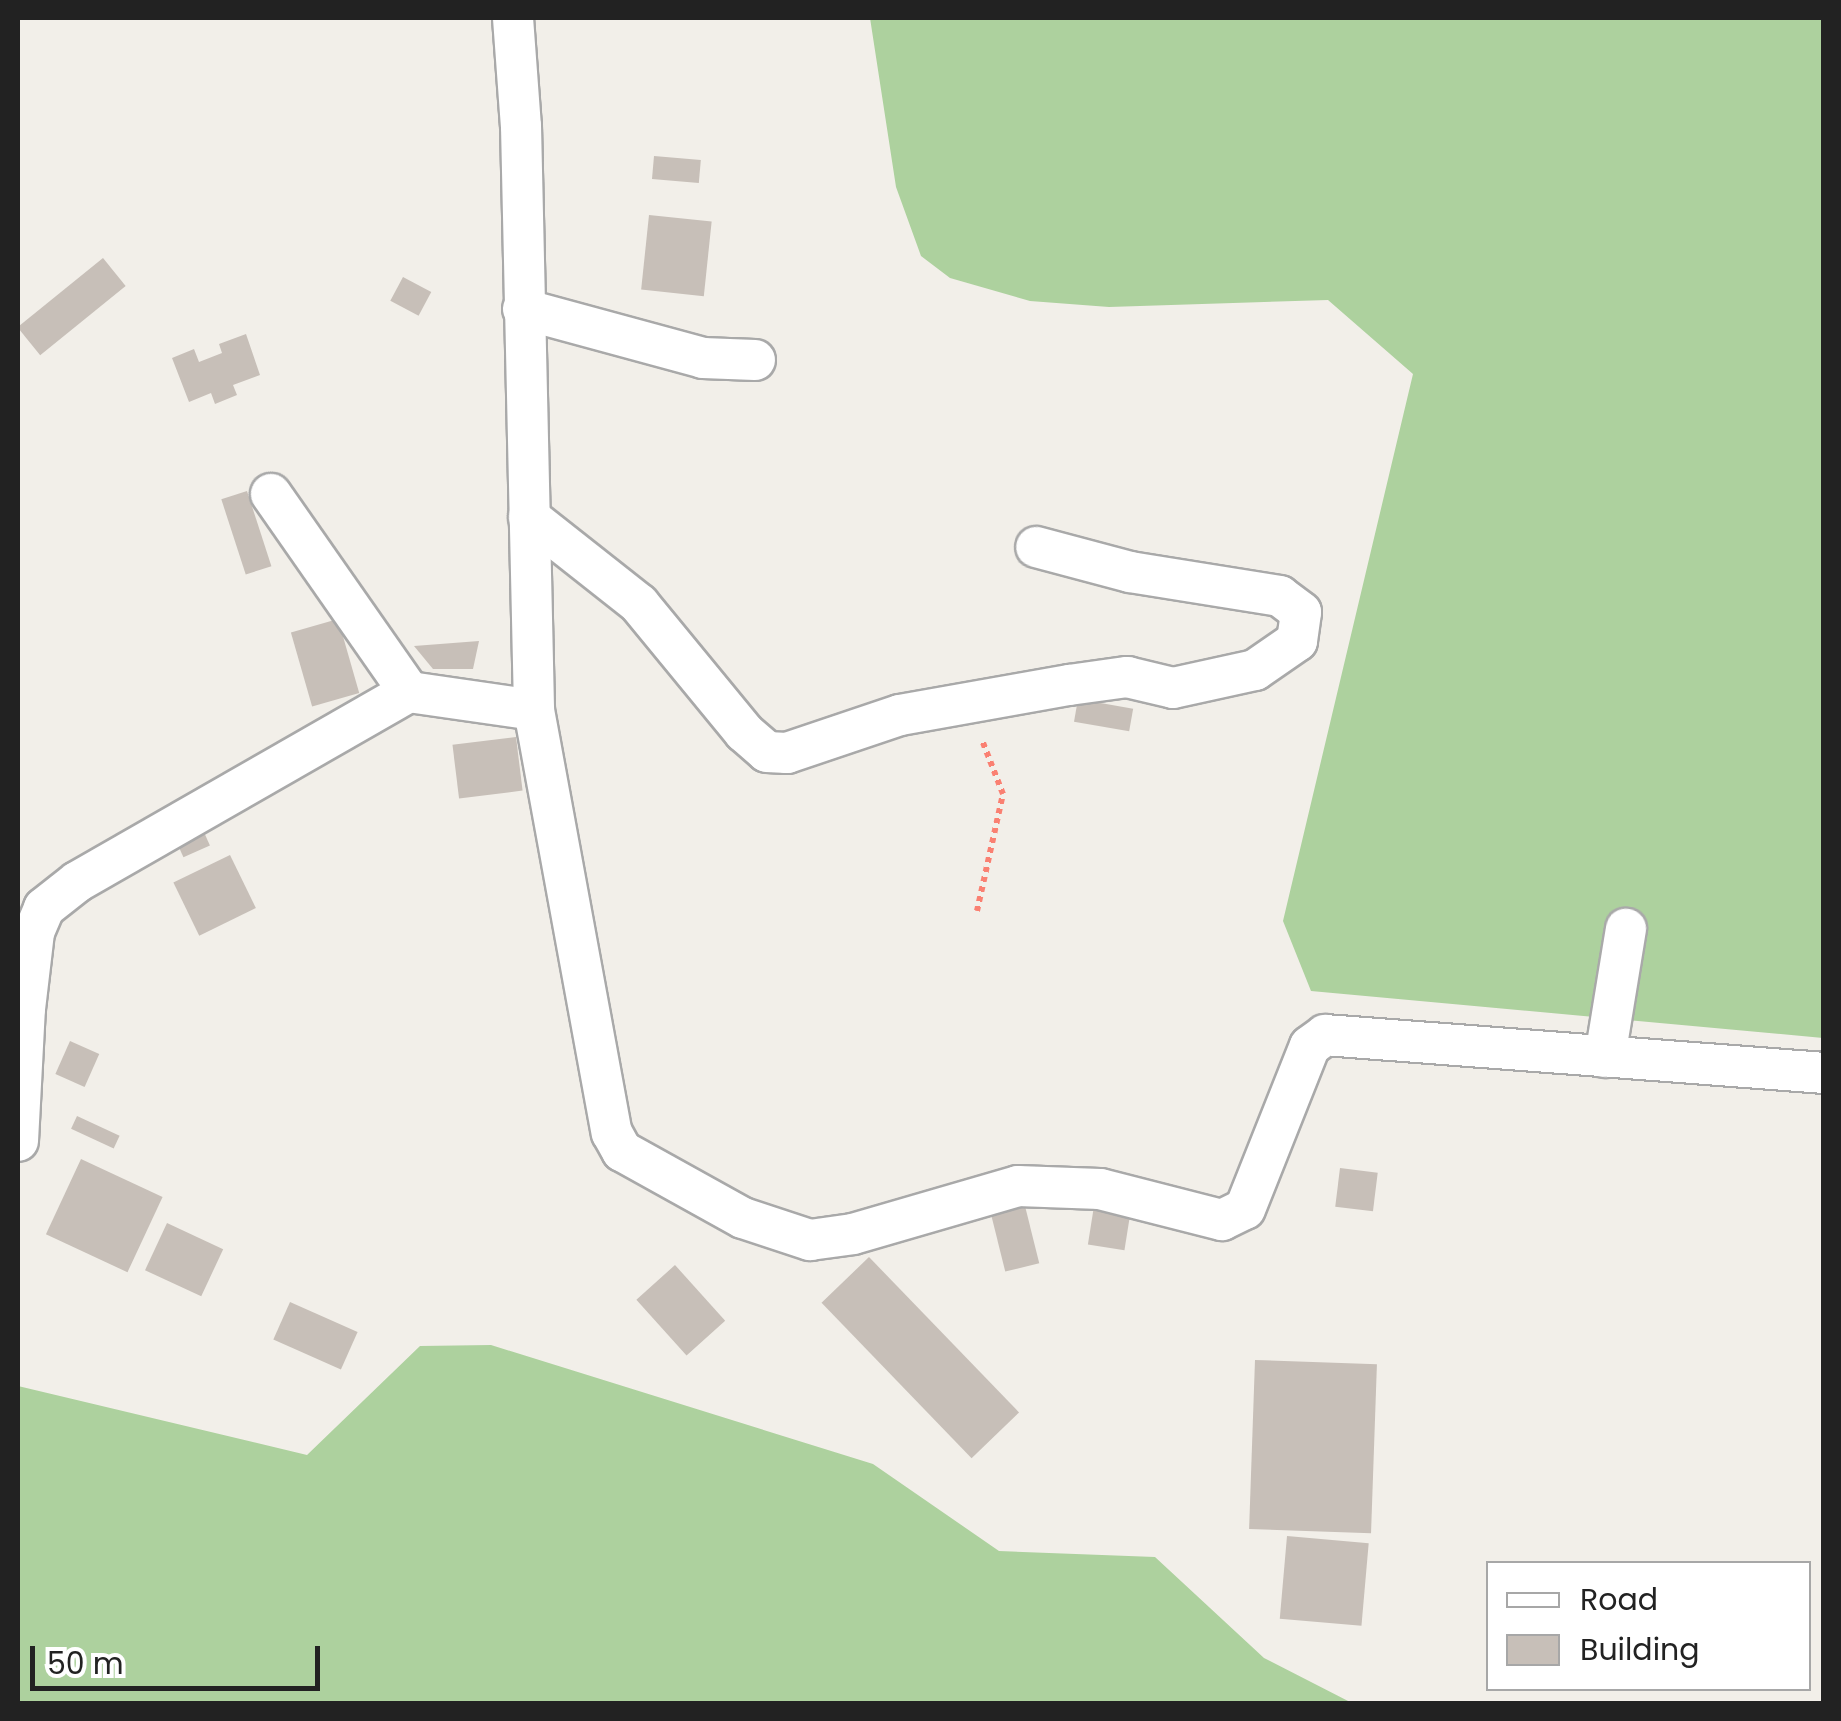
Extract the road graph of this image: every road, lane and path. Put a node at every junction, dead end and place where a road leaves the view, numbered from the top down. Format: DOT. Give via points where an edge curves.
graph roads {
  1 [pos="513,18"];
  2 [pos="523,309"];
  3 [pos="754,360"];
  4 [pos="270,494"];
  5 [pos="529,517"];
  6 [pos="1036,547"];
  7 [pos="410,692"];
  8 [pos="534,710"];
  9 [pos="966,735"];
  10 [pos="977,911"];
  11 [pos="1626,929"];
  12 [pos="1605,1056"];
  13 [pos="1824,1074"];
  14 [pos="18,1142"];
  1 -- 2 [label="street"];
  2 -- 3 [label="street" via="703,358"];
  2 -- 5 [label="street"];
  4 -- 7 [label="street"];
  5 -- 6 [label="street" via="639,604 766,752 787,753 900,715 1069,685 1126,677 1173,688 1256,670 1297,641 1302,612 1280,596 1130,572"];
  5 -- 8 [label="street"];
  7 -- 8 [label="street"];
  7 -- 14 [label="street" via="77,882 44,908 34,932 24,1009"];
  8 -- 12 [label="street" via="612,1133 622,1151 771,1229 810,1240 853,1234 1018,1186 1100,1189 1222,1220 1245,1209 1310,1046 1325,1035"];
  9 -- 10 [label="path" via="982,740 1003,794"];
  11 -- 12 [label="street"];
  12 -- 13 [label="street"];
}
